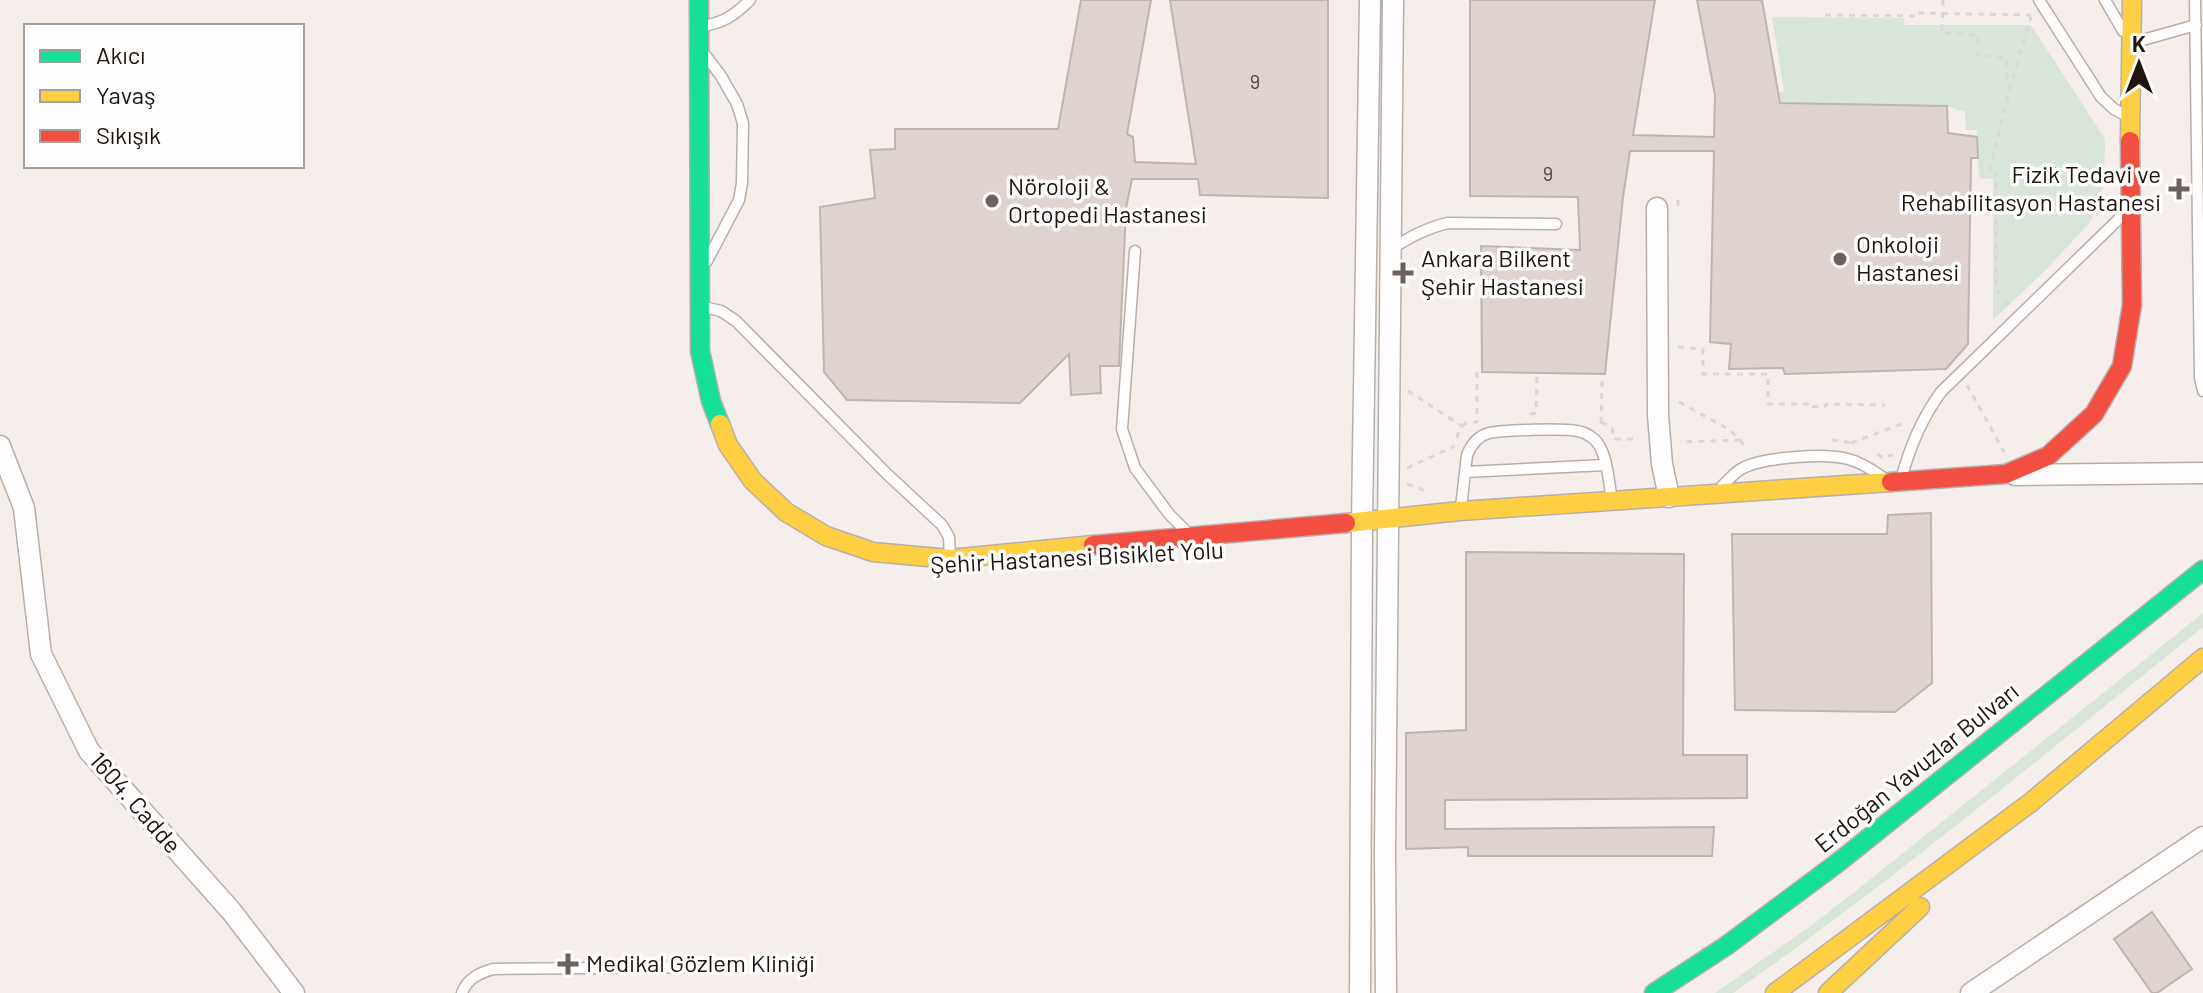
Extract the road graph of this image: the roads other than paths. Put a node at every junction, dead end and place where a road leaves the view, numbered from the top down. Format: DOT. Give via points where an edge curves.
graph roads {
  1 [pos="699,0"];
  2 [pos="750,0"];
  3 [pos="1370,0"];
  4 [pos="1393,0"];
  5 [pos="2105,0"];
  6 [pos="2132,0"];
  7 [pos="2195,0"];
  8 [pos="2036,4"];
  9 [pos="2196,25"];
  10 [pos="699,26"];
  11 [pos="2131,43"];
  12 [pos="700,48"];
  13 [pos="2130,118"];
  14 [pos="1657,208"];
  15 [pos="2131,209"];
  16 [pos="1556,224"];
  17 [pos="1391,249"];
  18 [pos="1135,251"];
  19 [pos="2201,269"];
  20 [pos="700,273"];
  21 [pos="700,306"];
  22 [pos="2203,391"];
  23 [pos="0,446"];
  24 [pos="1605,465"];
  25 [pos="1466,472"];
  26 [pos="2203,473"];
  27 [pos="2006,474"];
  28 [pos="1895,481"];
  29 [pos="1713,494"];
  30 [pos="1669,497"];
  31 [pos="1613,501"];
  32 [pos="1460,511"];
  33 [pos="1388,520"];
  34 [pos="1362,521"];
  35 [pos="1189,535"];
  36 [pos="950,559"];
  37 [pos="2203,570"];
  38 [pos="2203,658"];
  39 [pos="2030,803"];
  40 [pos="2203,837"];
  41 [pos="707,967"];
  42 [pos="294,993"];
  43 [pos="462,993"];
  44 [pos="1360,993"];
  45 [pos="1386,993"];
  46 [pos="1654,993"];
  47 [pos="1775,993"];
  48 [pos="1828,993"];
  49 [pos="1971,993"];
  1 -- 10 [label="street"];
  2 -- 10 [label="lane" via="722,22"];
  3 -- 34 [label="street"];
  4 -- 17 [label="street"];
  5 -- 11 [label="lane"];
  6 -- 11 [label="street"];
  7 -- 9 [label="lane"];
  8 -- 13 [label="lane" via="2101,97"];
  9 -- 11 [label="lane"];
  9 -- 19 [label="lane"];
  10 -- 12 [label="street"];
  11 -- 13 [label="street"];
  12 -- 20 [label="street"];
  12 -- 20 [label="lane" via="727,85 743,123 739,200"];
  13 -- 15 [label="street"];
  14 -- 30 [label="street" via="1658,415"];
  15 -- 27 [label="street" via="2132,305 2122,366 2094,414 2048,456"];
  15 -- 28 [label="lane" via="1941,392"];
  16 -- 17 [label="lane" via="1448,223"];
  17 -- 33 [label="street"];
  18 -- 35 [label="lane" via="1122,429 1135,468"];
  19 -- 22 [label="lane"];
  20 -- 21 [label="street"];
  21 -- 36 [label="lane" via="736,321 942,525 949,537"];
  21 -- 36 [label="street" via="700,351 711,401 728,445 753,481 786,512 826,536 873,552"];
  23 -- 42 [label="street, 1604. Cadde" via="24,508 41,654 89,751 232,912"];
  24 -- 25 [label="lane"];
  24 -- 25 [label="lane" via="1598,443 1580,431 1488,433 1467,455"];
  24 -- 31 [label="lane"];
  25 -- 32 [label="lane"];
  26 -- 27 [label="street"];
  27 -- 28 [label="street"];
  28 -- 29 [label="street"];
  28 -- 29 [label="lane" via="1848,459 1763,460 1741,470"];
  29 -- 30 [label="street"];
  30 -- 31 [label="street"];
  31 -- 32 [label="street"];
  32 -- 33 [label="street"];
  33 -- 34 [label="street"];
  33 -- 45 [label="street"];
  34 -- 35 [label="street"];
  34 -- 44 [label="street"];
  35 -- 36 [label="street"];
  37 -- 46 [label="street, Erdoğan Yavuzlar Bulvarı" via="1840,861"];
  38 -- 39 [label="street"];
  39 -- 47 [label="street"];
  39 -- 48 [label="street"];
  40 -- 49 [label="street"];
  41 -- 43 [label="lane" via="493,969 480,972"];
}
